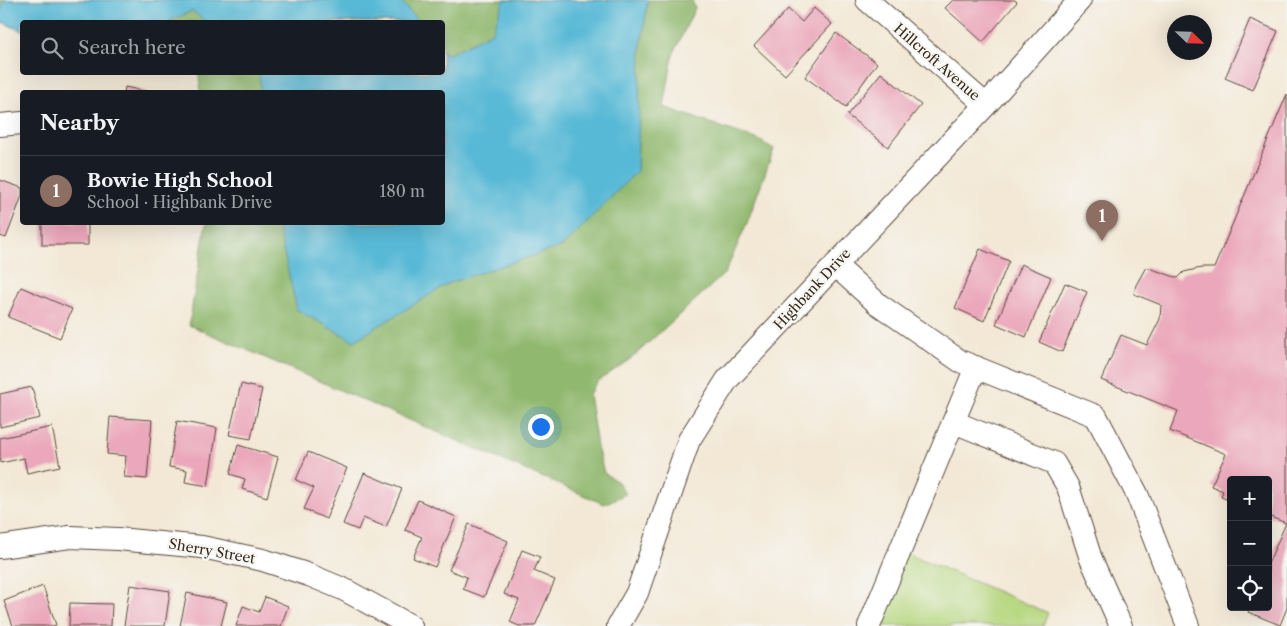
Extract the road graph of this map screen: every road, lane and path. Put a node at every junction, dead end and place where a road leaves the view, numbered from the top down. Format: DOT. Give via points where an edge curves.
graph roads {
  1 [pos="867,0"];
  2 [pos="1080,0"];
  3 [pos="986,105"];
  4 [pos="20,123"];
  5 [pos="0,125"];
  6 [pos="835,265"];
  7 [pos="976,368"];
  8 [pos="954,422"];
  9 [pos="0,546"];
  10 [pos="411,626"];
  11 [pos="618,626"];
  12 [pos="869,626"];
  13 [pos="1121,626"];
  14 [pos="1188,626"];
  1 -- 3 [label="street, Hillcroft Avenue"];
  2 -- 3 [label="street, Highbank Drive"];
  3 -- 6 [label="street, Highbank Drive"];
  4 -- 5 [label="street"];
  6 -- 7 [label="street" via="878,304 960,361"];
  6 -- 11 [label="street, Highbank Drive" via="727,380 689,440 637,593"];
  7 -- 8 [label="street"];
  7 -- 14 [label="street" via="1096,416 1137,494"];
  8 -- 12 [label="street"];
  8 -- 13 [label="street" via="1054,463 1068,487 1091,559"];
  9 -- 10 [label="street, Sherry Street" via="70,537 202,547 263,560 309,575 343,589"];
}
